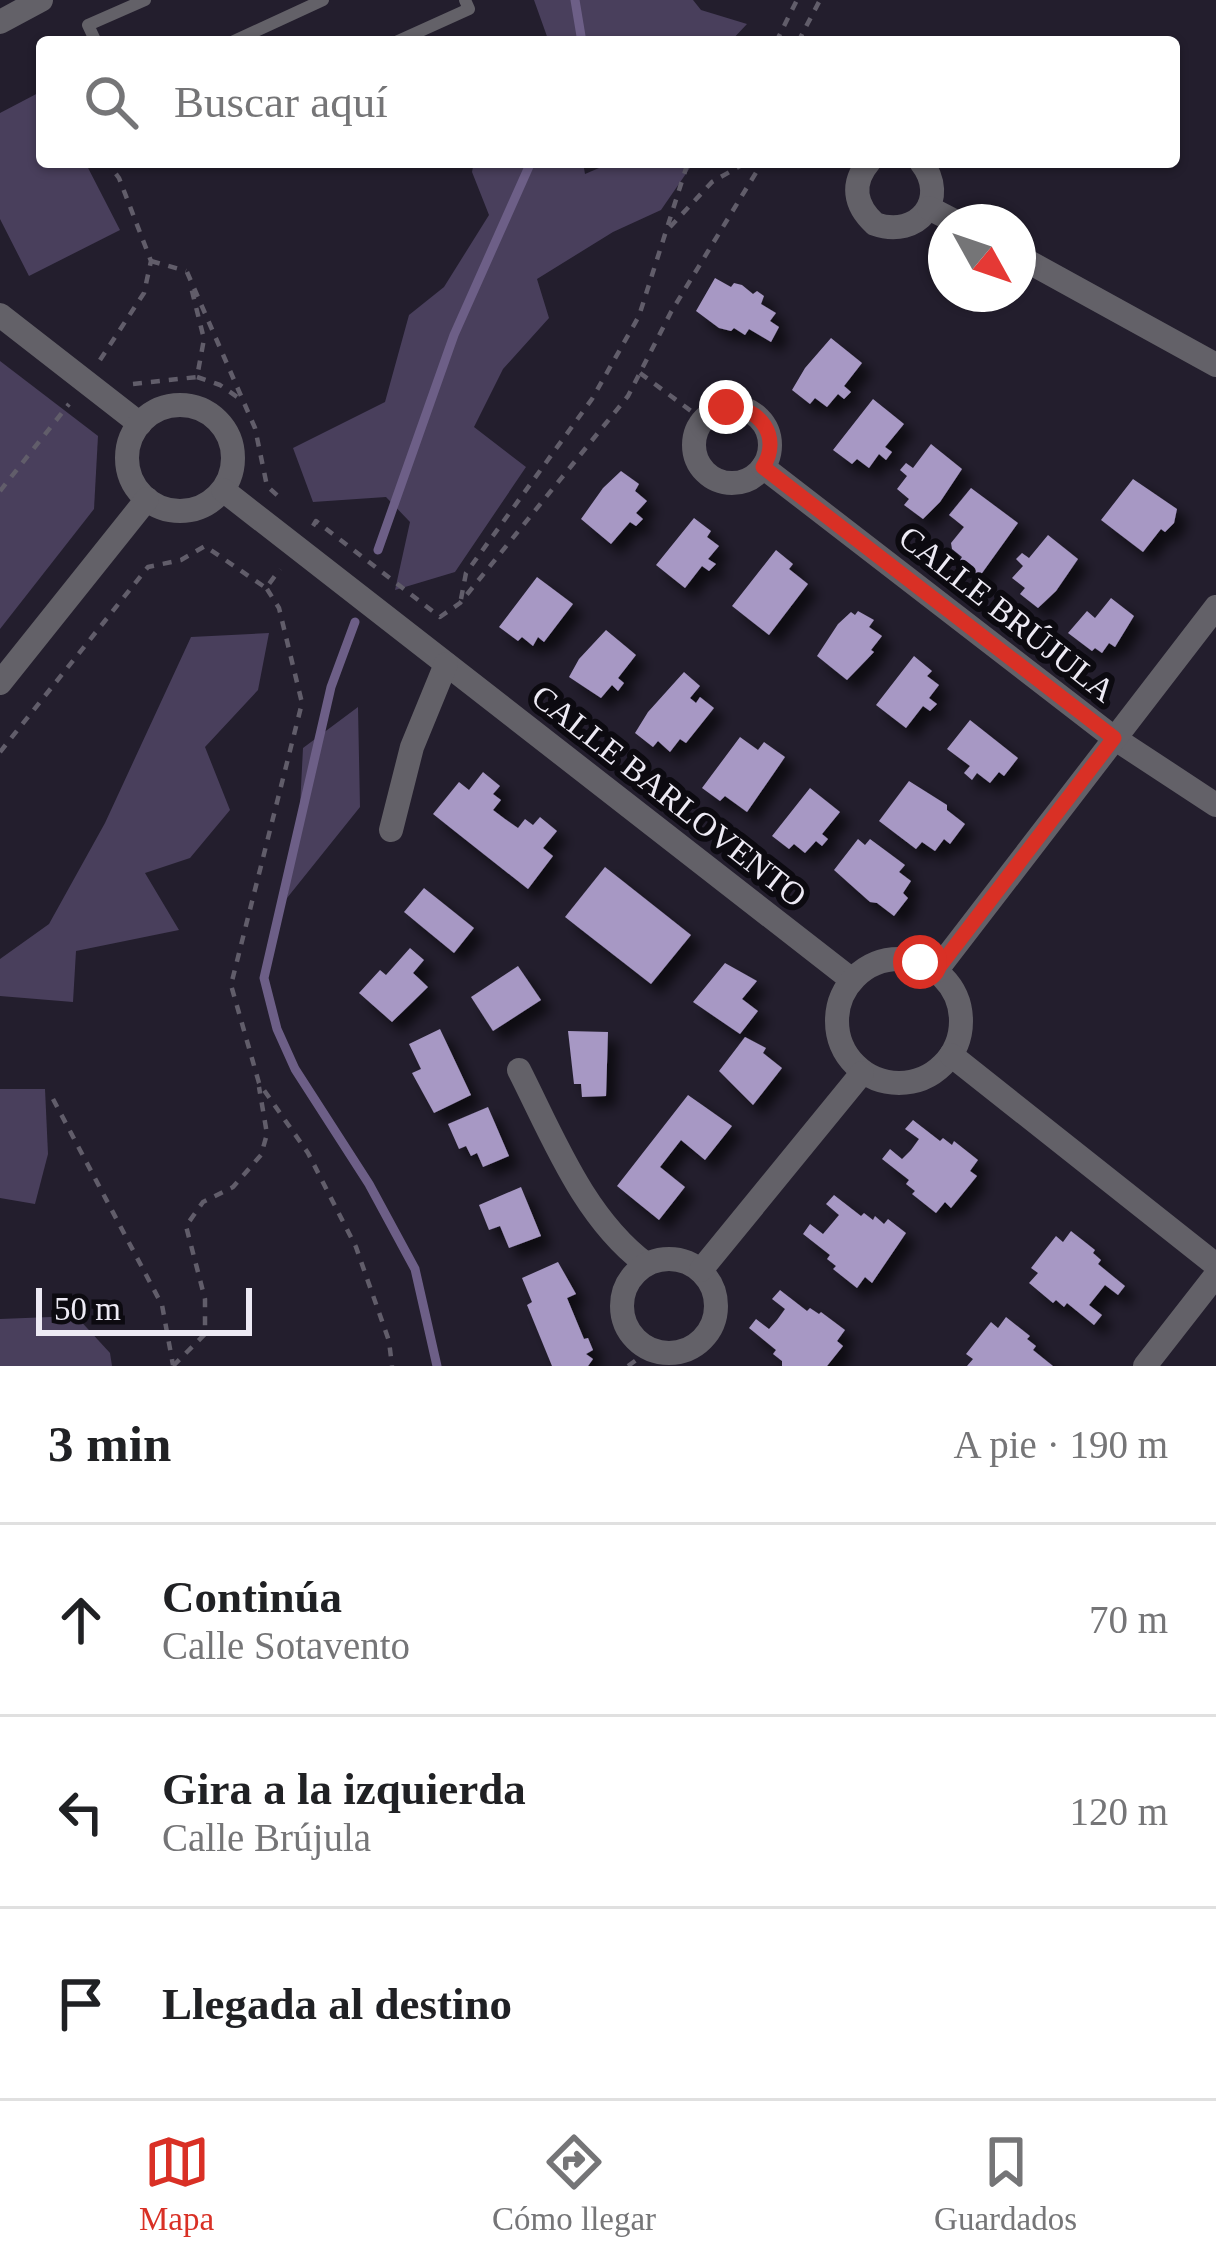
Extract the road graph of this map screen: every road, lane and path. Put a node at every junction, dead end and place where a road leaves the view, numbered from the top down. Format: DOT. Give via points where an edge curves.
graph roads {
  1 [pos="40,0"];
  2 [pos="146,0"];
  3 [pos="323,0"];
  4 [pos="465,0"];
  5 [pos="797,0"];
  6 [pos="820,0"];
  7 [pos="0,22"];
  8 [pos="93,36"];
  9 [pos="245,36"];
  10 [pos="409,36"];
  11 [pos="779,36"];
  12 [pos="802,36"];
  13 [pos="112,168"];
  14 [pos="686,168"];
  15 [pos="736,168"];
  16 [pos="758,168"];
  17 [pos="865,168"];
  18 [pos="925,168"];
  19 [pos="930,204"];
  20 [pos="928,209"];
  21 [pos="668,230"];
  22 [pos="152,261"];
  23 [pos="1036,266"];
  24 [pos="187,272"];
  25 [pos="0,315"];
  26 [pos="1216,365"];
  27 [pos="640,373"];
  28 [pos="197,377"];
  29 [pos="86,382"];
  30 [pos="131,384"];
  31 [pos="243,400"];
  32 [pos="703,420"];
  33 [pos="140,424"];
  34 [pos="763,467"];
  35 [pos="223,490"];
  36 [pos="0,491"];
  37 [pos="147,499"];
  38 [pos="282,500"];
  39 [pos="297,547"];
  40 [pos="266,588"];
  41 [pos="460,603"];
  42 [pos="1216,607"];
  43 [pos="446,664"];
  44 [pos="0,683"];
  45 [pos="1114,738"];
  46 [pos="0,752"];
  47 [pos="1216,805"];
  48 [pos="391,830"];
  49 [pos="936,971"];
  50 [pos="852,980"];
  51 [pos="952,1055"];
  52 [pos="519,1070"];
  53 [pos="862,1072"];
  54 [pos="259,1084"];
  55 [pos="53,1099"];
  56 [pos="646,1264"];
  57 [pos="1216,1265"];
  58 [pos="701,1270"];
  59 [pos="1216,1275"];
  60 [pos="658,1356"];
  61 [pos="173,1366"];
  62 [pos="392,1366"];
  63 [pos="628,1366"];
  64 [pos="1145,1366"];
  1 -- 7 [label="street"];
  2 -- 8 [label="lane" via="88,25"];
  3 -- 9 [label="lane"];
  4 -- 10 [label="lane" via="470,9"];
  5 -- 11 [label="path"];
  6 -- 12 [label="path"];
  13 -- 22 [label="path"];
  14 -- 21 [label="path"];
  15 -- 21 [label="path" via="712,182"];
  16 -- 27 [label="path"];
  17 -- 20 [label="street" via="858,203 875,224 901,228"];
  18 -- 19 [label="street"];
  21 -- 41 [label="path" via="639,316 592,399 466,573"];
  22 -- 24 [label="path"];
  22 -- 29 [label="path" via="144,293"];
  23 -- 26 [label="street"];
  24 -- 28 [label="path" via="204,339"];
  24 -- 31 [label="path"];
  25 -- 29 [label="street"];
  27 -- 32 [label="path"];
  27 -- 41 [label="path"];
  28 -- 30 [label="path"];
  28 -- 31 [label="path"];
  29 -- 33 [label="street"];
  29 -- 36 [label="path"];
  31 -- 38 [label="path" via="267,486"];
  32 -- 34 [label="street" via="726,407 752,412 769,432"];
  32 -- 34 [label="street" via="694,444 712,478 739,483"];
  33 -- 35 [label="street" via="170,405 206,410 230,437"];
  33 -- 37 [label="street" via="129,471"];
  34 -- 45 [label="street, CALLE BRÚJULA"];
  35 -- 37 [label="street" via="195,509"];
  35 -- 39 [label="street, CALLE BARLOVENTO"];
  37 -- 44 [label="street"];
  39 -- 40 [label="path"];
  39 -- 41 [label="path" via="316,521 440,616"];
  39 -- 43 [label="street, CALLE BARLOVENTO"];
  40 -- 46 [label="path" via="206,546 148,567"];
  40 -- 54 [label="path" via="279,608 302,703 231,985"];
  42 -- 45 [label="street"];
  43 -- 48 [label="street" via="412,747"];
  43 -- 50 [label="street, CALLE BARLOVENTO"];
  45 -- 47 [label="street, CALLE BRÚJULA"];
  45 -- 49 [label="street"];
  49 -- 50 [label="street" via="902,958"];
  49 -- 51 [label="street" via="962,1019"];
  50 -- 53 [label="street" via="836,1018 838,1039"];
  51 -- 53 [label="street" via="938,1070 901,1084"];
  51 -- 57 [label="street"];
  52 -- 56 [label="street" via="580,1187"];
  53 -- 58 [label="street"];
  54 -- 61 [label="path" via="267,1134 261,1155 186,1226 205,1299 205,1334"];
  54 -- 62 [label="path" via="308,1153 356,1247"];
  55 -- 61 [label="path" via="162,1305"];
  56 -- 58 [label="street" via="674,1258"];
  56 -- 60 [label="street" via="622,1301 628,1330"];
  58 -- 60 [label="street" via="716,1296 713,1325 694,1347"];
  59 -- 64 [label="street"];
  60 -- 63 [label="path"];
}
